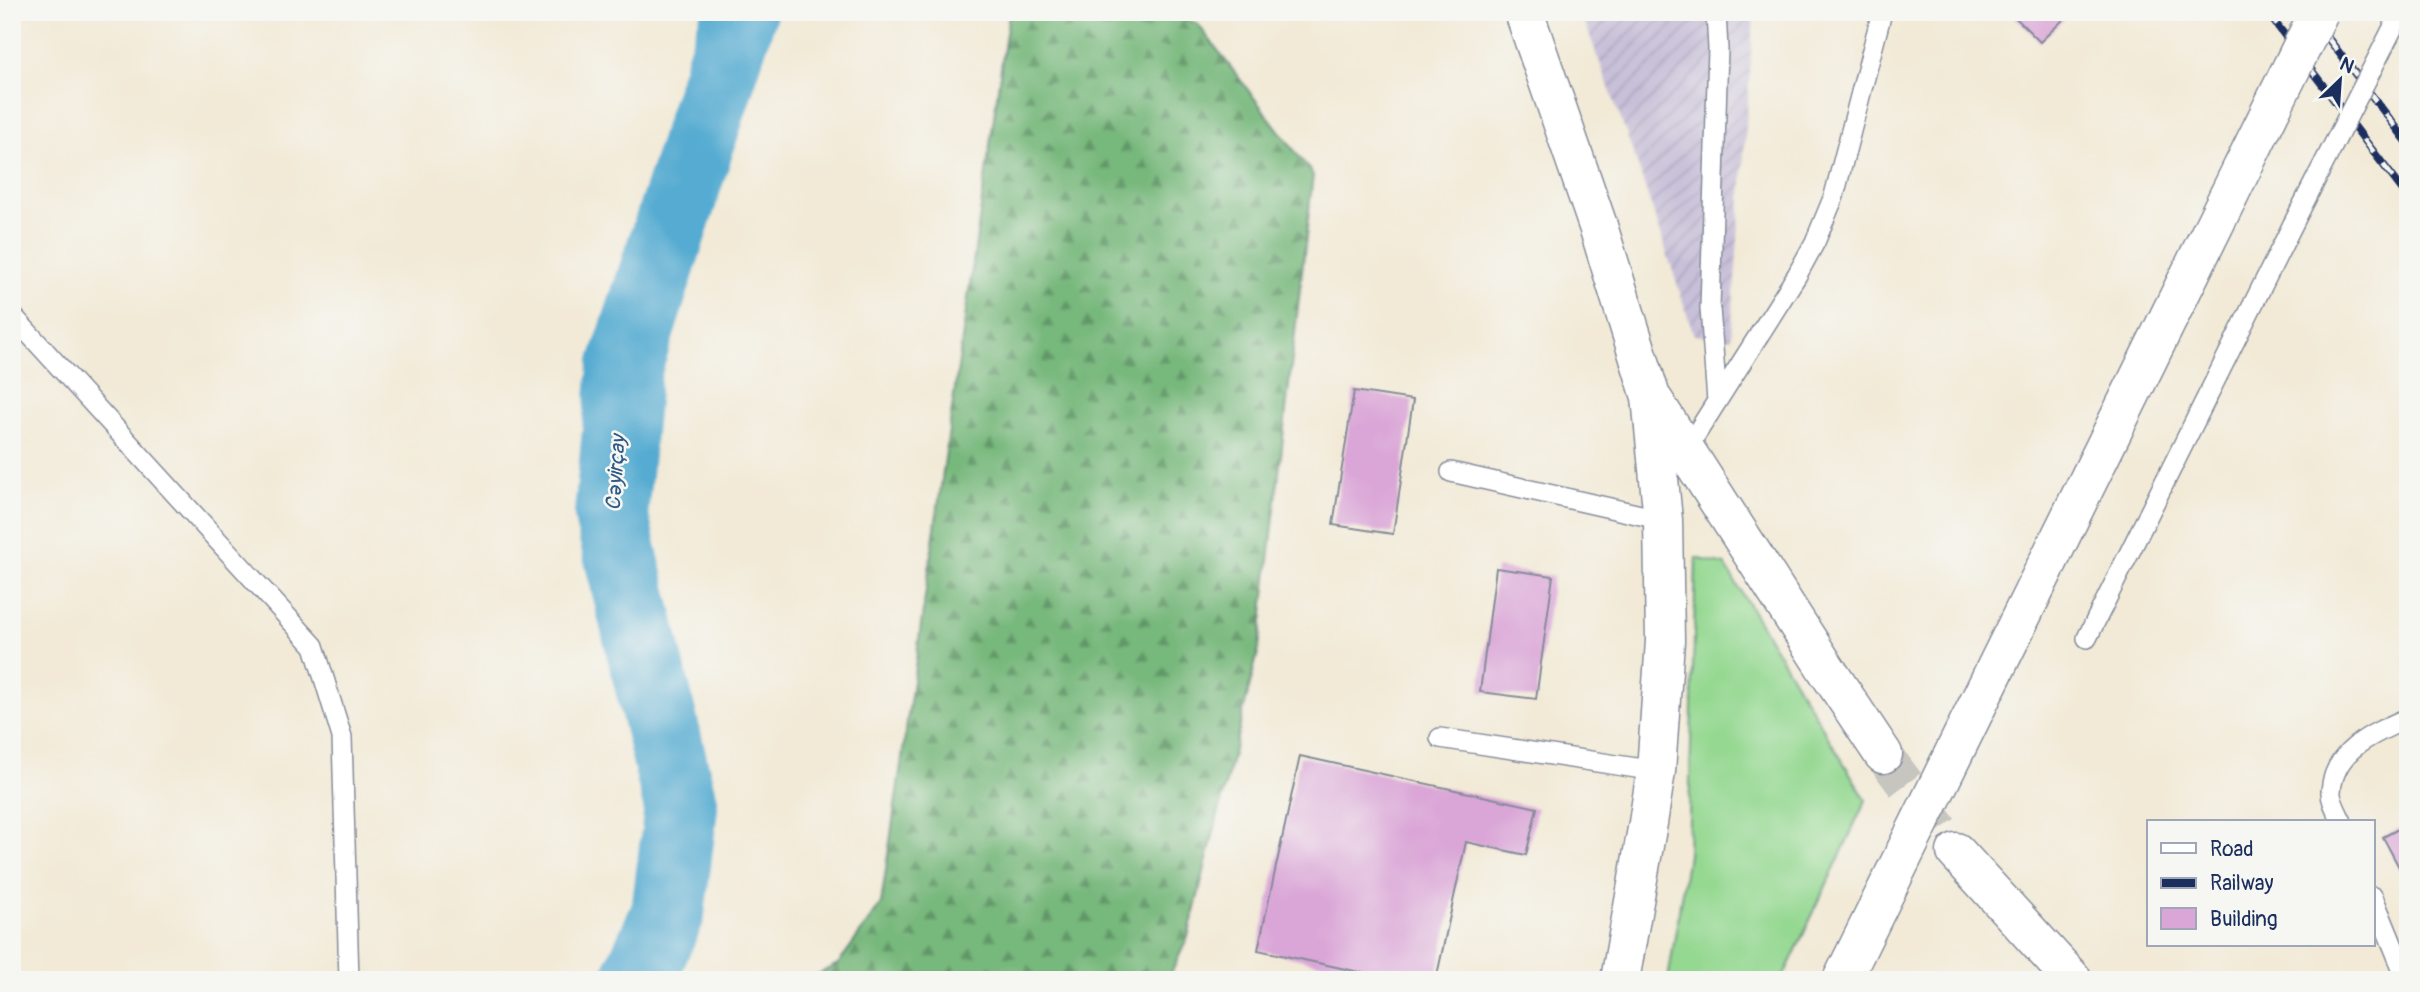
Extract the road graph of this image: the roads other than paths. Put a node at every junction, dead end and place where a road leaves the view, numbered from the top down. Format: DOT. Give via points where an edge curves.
graph roads {
  1 [pos="1524,12"];
  2 [pos="1717,12"];
  3 [pos="1882,12"];
  4 [pos="2319,12"];
  5 [pos="2401,12"];
  6 [pos="12,315"];
  7 [pos="1651,397"];
  8 [pos="1717,401"];
  9 [pos="1686,450"];
  10 [pos="1451,472"];
  11 [pos="1663,520"];
  12 [pos="2087,638"];
  13 [pos="2408,718"];
  14 [pos="1440,738"];
  15 [pos="1883,754"];
  16 [pos="1656,771"];
  17 [pos="2341,820"];
  18 [pos="1956,852"];
  19 [pos="2374,899"];
  20 [pos="349,980"];
  21 [pos="1619,980"];
  22 [pos="1842,980"];
  23 [pos="2073,980"];
  24 [pos="2407,980"];
  1 -- 7 [label="main road"];
  2 -- 8 [label="lane" via="1710,307"];
  3 -- 8 [label="lane" via="1834,196 1815,242"];
  4 -- 22 [label="main road, bridge"];
  5 -- 12 [label="lane, bridge"];
  6 -- 20 [label="lane" via="314,646 341,737"];
  7 -- 9 [label="main road"];
  7 -- 11 [label="main road"];
  8 -- 9 [label="lane"];
  9 -- 15 [label="main road"];
  10 -- 11 [label="lane"];
  11 -- 16 [label="main road" via="1665,641"];
  13 -- 17 [label="lane" via="2368,736 2339,762 2330,793"];
  14 -- 16 [label="lane"];
  16 -- 21 [label="main road"];
  18 -- 23 [label="main road"];
  19 -- 24 [label="lane"];
}
